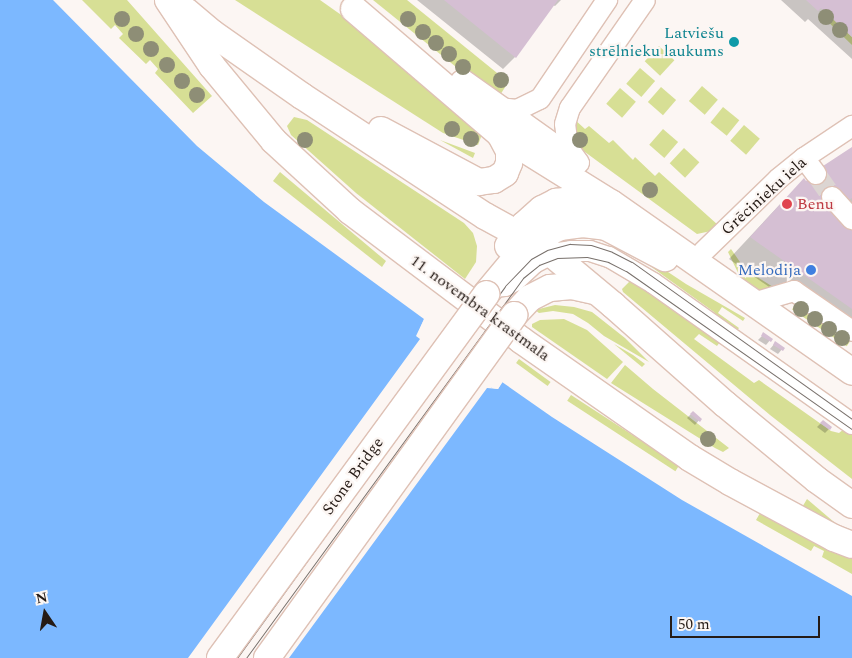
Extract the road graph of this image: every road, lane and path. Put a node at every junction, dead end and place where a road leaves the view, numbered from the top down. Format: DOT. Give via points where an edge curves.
graph roads {
  1 [pos="170,0"];
  2 [pos="607,0"];
  3 [pos="645,0"];
  4 [pos="348,5"];
  5 [pos="193,16"];
  6 [pos="224,81"];
  7 [pos="302,96"];
  8 [pos="499,108"];
  9 [pos="852,126"];
  10 [pos="500,134"];
  11 [pos="804,158"];
  12 [pos="581,167"];
  13 [pos="816,174"];
  14 [pos="832,197"];
  15 [pos="611,203"];
  16 [pos="485,216"];
  17 [pos="852,219"];
  18 [pos="534,243"];
  19 [pos="703,252"];
  20 [pos="490,283"];
  21 [pos="594,291"];
  22 [pos="750,300"];
  23 [pos="852,331"];
  24 [pos="852,372"];
  25 [pos="852,424"];
  26 [pos="850,504"];
  27 [pos="852,545"];
  28 [pos="220,658"];
  29 [pos="267,658"];
  1 -- 5 [label="main road, 11. novembra krastmala"];
  1 -- 6 [label="main road, 11. novembra krastmala"];
  2 -- 8 [label="street" via="540,99 517,110"];
  3 -- 12 [label="street" via="570,108 565,124 568,148"];
  4 -- 8 [label="main road, 11. novembra krastmala"];
  4 -- 10 [label="main road, 11. novembra krastmala"];
  5 -- 7 [label="main road, 11. novembra krastmala"];
  5 -- 10 [label="main road" via="226,29 387,134 467,178 479,182 494,180 505,173 509,151"];
  6 -- 7 [label="main road" via="251,90"];
  6 -- 27 [label="main road, 11. novembra krastmala" via="274,141 350,210 454,291 690,458"];
  7 -- 16 [label="main road, 11. novembra krastmala"];
  8 -- 12 [label="main road, 11. novembra krastmala"];
  9 -- 11 [label="street, Grēcinieku iela"];
  10 -- 15 [label="main road, 11. novembra krastmala"];
  11 -- 13 [label="street"];
  11 -- 19 [label="street, Grēcinieku iela"];
  12 -- 19 [label="main road, 11. novembra krastmala"];
  14 -- 17 [label="street"];
  15 -- 18 [label="main road" via="579,199 556,202 542,209"];
  15 -- 22 [label="main road, 11. novembra krastmala"];
  16 -- 18 [label="main road, 11. novembra krastmala"];
  16 -- 20 [label="main road" via="495,232 497,245"];
  18 -- 20 [label="main road, 11. novembra krastmala"];
  18 -- 21 [label="main road, 11. novembra krastmala"];
  18 -- 22 [label="main road, 11. novembra krastmala" via="539,237 560,228 583,224 606,227 655,252 706,284"];
  18 -- 25 [label="street" via="571,251 590,251 626,266"];
  19 -- 22 [label="main road, 11. novembra krastmala" via="727,271"];
  20 -- 28 [label="main road, Stone Bridge, bridge"];
  21 -- 26 [label="main road, 11. novembra krastmala" via="719,399"];
  21 -- 29 [label="main road, 11. novembra krastmala, bridge" via="572,286 550,288 530,298"];
  22 -- 23 [label="street" via="794,290"];
  22 -- 24 [label="main road, 11. novembra krastmala"];
}
